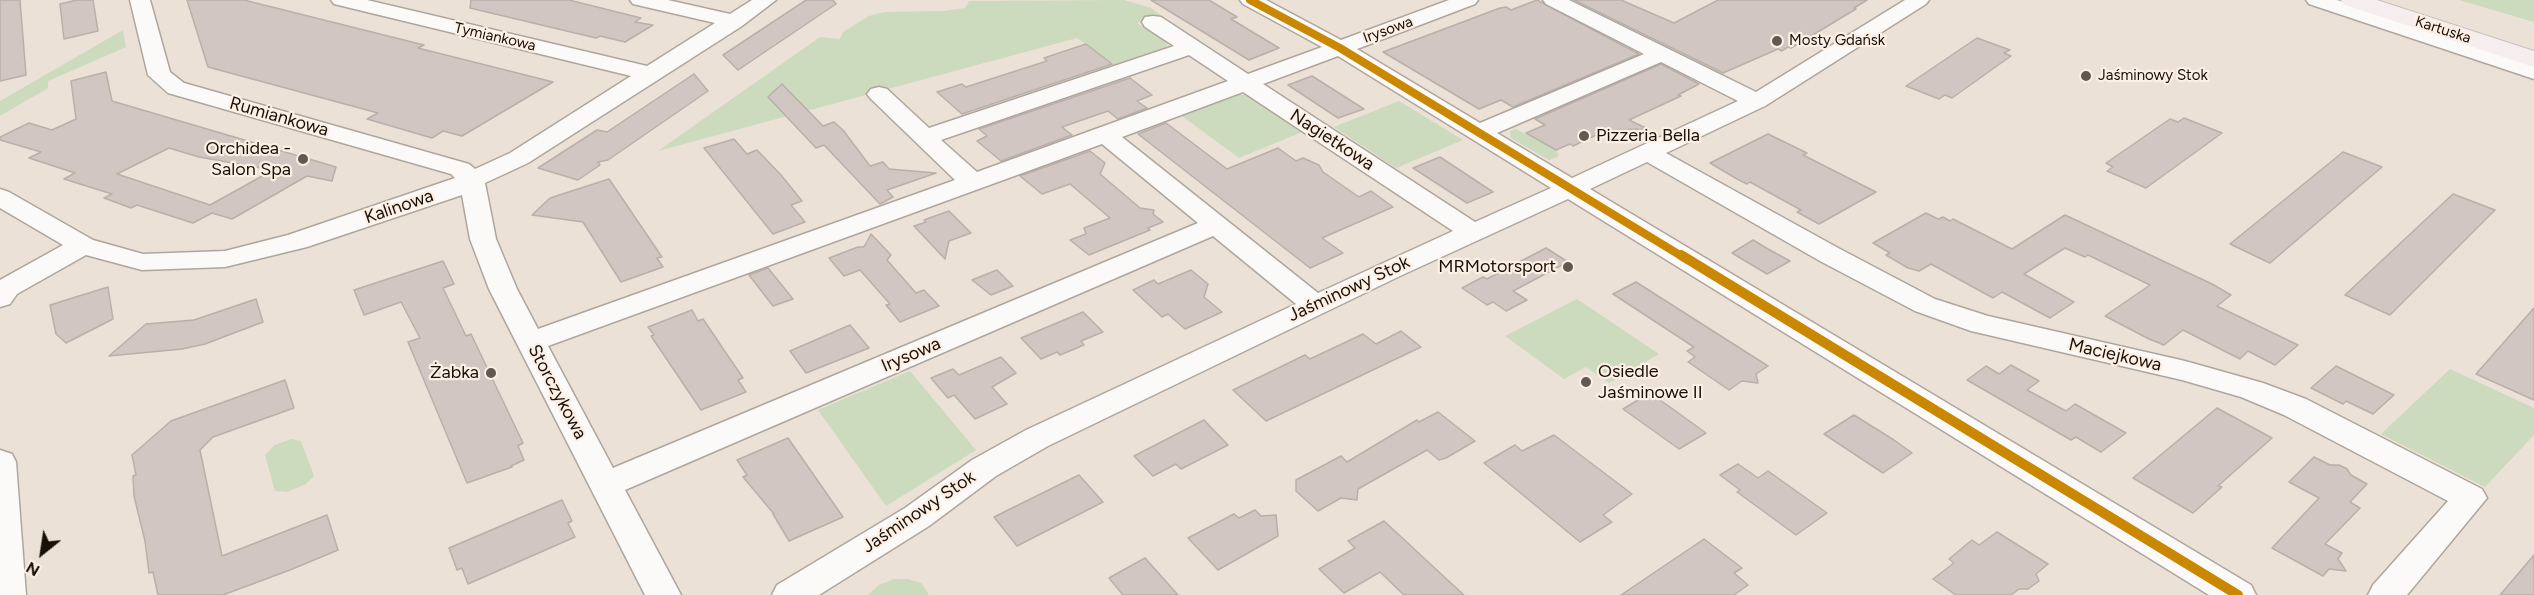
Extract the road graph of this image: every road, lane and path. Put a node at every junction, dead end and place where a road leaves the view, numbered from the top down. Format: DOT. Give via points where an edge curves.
graph roads {
  1 [pos="140,0"];
  2 [pos="341,0"];
  3 [pos="640,0"];
  4 [pos="766,0"];
  5 [pos="1250,0"];
  6 [pos="1468,0"];
  7 [pos="1553,0"];
  8 [pos="1919,0"];
  9 [pos="2316,0"];
  10 [pos="2353,0"];
  11 [pos="2387,0"];
  12 [pos="734,21"];
  13 [pos="1153,22"];
  14 [pos="2534,46"];
  15 [pos="1191,47"];
  16 [pos="1340,48"];
  17 [pos="1662,54"];
  18 [pos="2534,59"];
  19 [pos="2534,72"];
  20 [pos="650,74"];
  21 [pos="1245,82"];
  22 [pos="879,94"];
  23 [pos="1757,101"];
  24 [pos="1478,132"];
  25 [pos="1105,135"];
  26 [pos="926,137"];
  27 [pos="1647,152"];
  28 [pos="472,181"];
  29 [pos="971,181"];
  30 [pos="1571,188"];
  31 [pos="0,197"];
  32 [pos="1217,225"];
  33 [pos="1472,232"];
  34 [pos="83,246"];
  35 [pos="0,298"];
  36 [pos="1315,304"];
  37 [pos="530,342"];
  38 [pos="0,462"];
  39 [pos="605,484"];
  40 [pos="8,595"];
  41 [pos="663,595"];
  42 [pos="790,595"];
  43 [pos="2238,595"];
  44 [pos="2386,595"];
  1 -- 28 [label="street, Rumiankowa" via="159,75 176,88 460,169"];
  2 -- 20 [label="street, Tymiankowa"];
  3 -- 12 [label="street"];
  4 -- 12 [label="street, Kalinowa"];
  5 -- 16 [label="street"];
  6 -- 16 [label="street, Irysowa"];
  7 -- 17 [label="street"];
  8 -- 23 [label="street, Jaśminowy Stok"];
  9 -- 19 [label="street"];
  10 -- 18 [label="main road, Kartuska"];
  11 -- 14 [label="main road, Kartuska"];
  12 -- 20 [label="street, Kalinowa"];
  13 -- 15 [label="street, Nagietkowa"];
  15 -- 21 [label="street, Nagietkowa"];
  15 -- 26 [label="street"];
  16 -- 21 [label="street, Irysowa"];
  16 -- 24 [label="street"];
  17 -- 23 [label="street"];
  17 -- 24 [label="street"];
  20 -- 28 [label="street, Kalinowa" via="519,158"];
  21 -- 25 [label="street, Irysowa"];
  21 -- 33 [label="street, Nagietkowa"];
  22 -- 26 [label="street"];
  23 -- 27 [label="street, Jaśminowy Stok"];
  24 -- 30 [label="street"];
  25 -- 29 [label="street, Irysowa"];
  25 -- 32 [label="street"];
  26 -- 29 [label="street"];
  27 -- 30 [label="street, Jaśminowy Stok"];
  27 -- 44 [label="street, Maciejkowa" via="1925,305 1981,324 2185,371 2261,393 2470,498"];
  28 -- 34 [label="street, Kalinowa" via="297,242 225,259 142,262"];
  28 -- 37 [label="street, Storczykowa" via="483,239"];
  29 -- 37 [label="street, Irysowa"];
  30 -- 33 [label="street, Jaśminowy Stok"];
  30 -- 43 [label="street"];
  31 -- 34 [label="street, Kalinowa"];
  32 -- 36 [label="street"];
  32 -- 39 [label="street, Irysowa"];
  33 -- 36 [label="street, Jaśminowy Stok"];
  34 -- 35 [label="street" via="6,288"];
  36 -- 42 [label="street, Jaśminowy Stok" via="1036,438"];
  37 -- 39 [label="street, Storczykowa"];
  38 -- 40 [label="street"];
  39 -- 41 [label="street, Storczykowa"];
}
